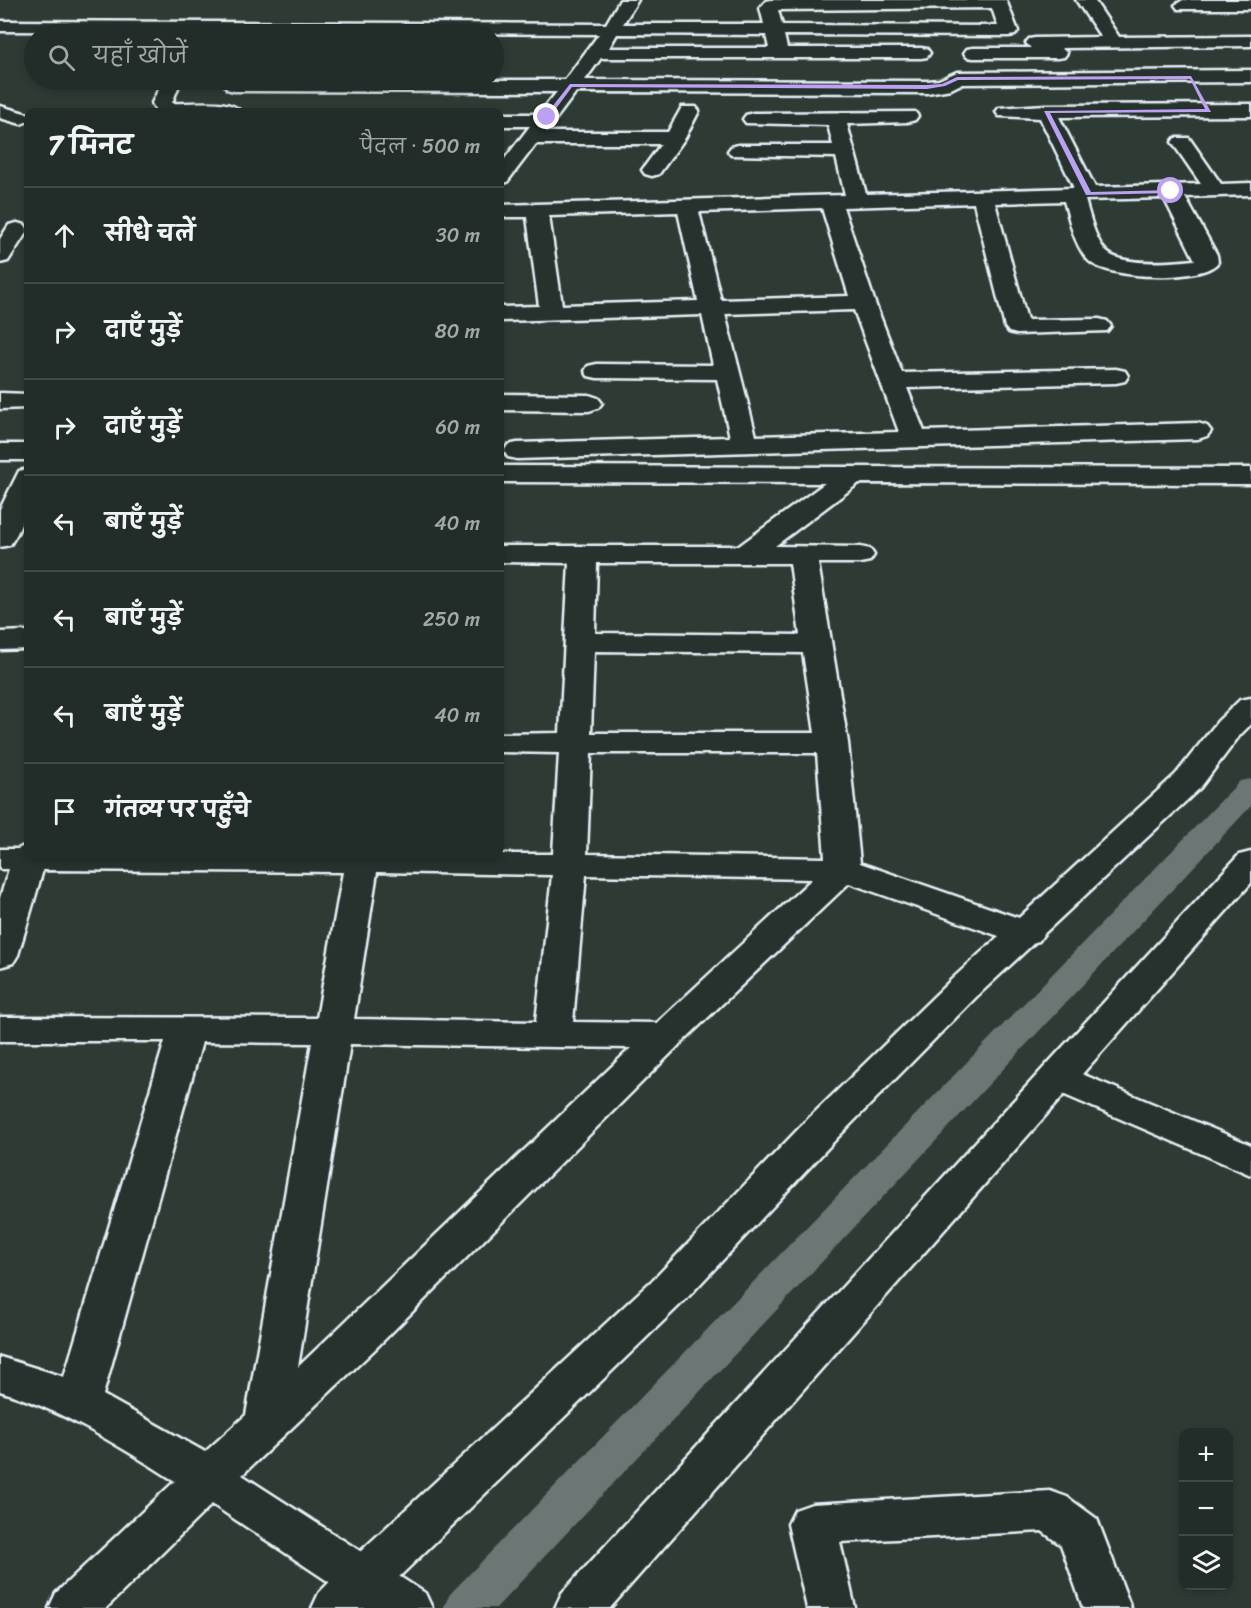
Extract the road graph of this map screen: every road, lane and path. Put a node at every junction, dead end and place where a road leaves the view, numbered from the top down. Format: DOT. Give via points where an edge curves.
graph roads {
  1 [pos="628,0"];
  2 [pos="1085,0"];
  3 [pos="807,2"];
  4 [pos="997,2"];
  5 [pos="1183,2"];
  6 [pos="1251,4"];
  7 [pos="73,9"];
  8 [pos="162,9"];
  9 [pos="442,9"];
  10 [pos="63,24"];
  11 [pos="154,24"];
  12 [pos="440,24"];
  13 [pos="1200,25"];
  14 [pos="0,26"];
  15 [pos="24,26"];
  16 [pos="504,27"];
  17 [pos="612,28"];
  18 [pos="772,29"];
  19 [pos="1251,41"];
  20 [pos="1113,42"];
  21 [pos="1030,43"];
  22 [pos="596,53"];
  23 [pos="779,53"];
  24 [pos="935,53"];
  25 [pos="1058,53"];
  26 [pos="1251,76"];
  27 [pos="1191,77"];
  28 [pos="965,78"];
  29 [pos="504,85"];
  30 [pos="570,86"];
  31 [pos="168,90"];
  32 [pos="233,90"];
  33 [pos="311,90"];
  34 [pos="306,103"];
  35 [pos="171,108"];
  36 [pos="229,108"];
  37 [pos="1251,110"];
  38 [pos="689,111"];
  39 [pos="1047,111"];
  40 [pos="1209,111"];
  41 [pos="0,112"];
  42 [pos="1006,112"];
  43 [pos="908,116"];
  44 [pos="21,118"];
  45 [pos="753,119"];
  46 [pos="836,119"];
  47 [pos="504,120"];
  48 [pos="544,120"];
  49 [pos="530,138"];
  50 [pos="675,138"];
  51 [pos="1182,142"];
  52 [pos="738,151"];
  53 [pos="844,151"];
  54 [pos="652,170"];
  55 [pos="504,173"];
  56 [pos="1251,189"];
  57 [pos="1215,190"];
  58 [pos="1171,191"];
  59 [pos="1080,194"];
  60 [pos="983,197"];
  61 [pos="831,201"];
  62 [pos="857,201"];
  63 [pos="687,206"];
  64 [pos="537,210"];
  65 [pos="504,211"];
  66 [pos="15,230"];
  67 [pos="0,256"];
  68 [pos="863,303"];
  69 [pos="711,307"];
  70 [pos="551,312"];
  71 [pos="504,314"];
  72 [pos="1099,326"];
  73 [pos="597,371"];
  74 [pos="726,372"];
  75 [pos="1116,376"];
  76 [pos="893,381"];
  77 [pos="0,401"];
  78 [pos="24,402"];
  79 [pos="504,402"];
  80 [pos="589,403"];
  81 [pos="1198,432"];
  82 [pos="915,441"];
  83 [pos="745,446"];
  84 [pos="518,451"];
  85 [pos="0,452"];
  86 [pos="24,452"];
  87 [pos="504,474"];
  88 [pos="853,475"];
  89 [pos="1251,476"];
  90 [pos="24,486"];
  91 [pos="0,539"];
  92 [pos="504,554"];
  93 [pos="583,555"];
  94 [pos="745,555"];
  95 [pos="860,555"];
  96 [pos="803,556"];
  97 [pos="24,640"];
  98 [pos="0,641"];
  99 [pos="579,642"];
  100 [pos="817,644"];
  101 [pos="1251,707"];
  102 [pos="504,743"];
  103 [pos="575,743"];
  104 [pos="832,743"];
  105 [pos="20,858"];
  106 [pos="363,858"];
  107 [pos="1251,862"];
  108 [pos="570,864"];
  109 [pos="843,868"];
  110 [pos="1026,933"];
  111 [pos="0,955"];
  112 [pos="188,1029"];
  113 [pos="334,1032"];
  114 [pos="2,1035"];
  115 [pos="553,1035"];
  116 [pos="666,1036"];
  117 [pos="1058,1077"];
  118 [pos="1251,1161"];
  119 [pos="0,1374"];
  120 [pos="79,1402"];
  121 [pos="267,1422"];
  122 [pos="209,1477"];
  123 [pos="350,1593"];
  124 [pos="73,1608"];
  125 [pos="408,1608"];
  126 [pos="579,1608"];
  127 [pos="831,1608"];
  128 [pos="1107,1608"];
  1 -- 17 [label="street"];
  2 -- 20 [label="street"];
  3 -- 4 [label="street"];
  3 -- 18 [label="street" via="770,6"];
  4 -- 18 [label="street" via="1009,31"];
  5 -- 6 [label="street"];
  5 -- 13 [label="street"];
  7 -- 10 [label="street"];
  8 -- 11 [label="street"];
  9 -- 12 [label="street"];
  14 -- 15 [label="street"];
  16 -- 17 [label="street"];
  17 -- 18 [label="street"];
  17 -- 22 [label="street"];
  18 -- 23 [label="street"];
  19 -- 20 [label="street"];
  20 -- 21 [label="street"];
  22 -- 23 [label="street"];
  22 -- 30 [label="street"];
  23 -- 24 [label="street"];
  25 -- 28 [label="street" via="958,53"];
  26 -- 27 [label="street"];
  27 -- 28 [label="street"];
  27 -- 40 [label="street"];
  28 -- 30 [label="street" via="927,87"];
  29 -- 30 [label="street"];
  30 -- 48 [label="street"];
  31 -- 35 [label="street" via="162,103"];
  32 -- 36 [label="street"];
  33 -- 34 [label="street"];
  37 -- 40 [label="street"];
  38 -- 50 [label="street"];
  39 -- 40 [label="street"];
  39 -- 42 [label="street"];
  39 -- 59 [label="street"];
  41 -- 44 [label="street"];
  43 -- 46 [label="street"];
  45 -- 46 [label="street"];
  46 -- 53 [label="street"];
  47 -- 48 [label="street"];
  48 -- 49 [label="street"];
  49 -- 50 [label="street"];
  49 -- 55 [label="street"];
  50 -- 54 [label="street"];
  51 -- 57 [label="street"];
  52 -- 53 [label="street"];
  53 -- 62 [label="street"];
  56 -- 57 [label="street"];
  57 -- 58 [label="street"];
  58 -- 59 [label="street"];
  58 -- 59 [label="street" via="1206,255 1203,265 1130,267 1101,259 1093,249"];
  59 -- 60 [label="street"];
  60 -- 62 [label="street"];
  60 -- 72 [label="street" via="1017,327"];
  61 -- 62 [label="street"];
  61 -- 63 [label="street"];
  61 -- 68 [label="street"];
  63 -- 64 [label="street"];
  63 -- 69 [label="street"];
  64 -- 65 [label="street"];
  64 -- 70 [label="street"];
  66 -- 67 [label="street"];
  68 -- 69 [label="street"];
  68 -- 76 [label="street"];
  69 -- 70 [label="street"];
  69 -- 74 [label="street"];
  70 -- 71 [label="street"];
  73 -- 74 [label="street"];
  74 -- 83 [label="street"];
  75 -- 76 [label="street"];
  76 -- 82 [label="street"];
  77 -- 78 [label="street"];
  79 -- 80 [label="street"];
  81 -- 82 [label="street"];
  82 -- 83 [label="street"];
  83 -- 84 [label="street"];
  85 -- 86 [label="street"];
  87 -- 88 [label="street"];
  88 -- 89 [label="street"];
  88 -- 94 [label="street"];
  90 -- 91 [label="street"];
  92 -- 93 [label="street"];
  93 -- 94 [label="street"];
  93 -- 99 [label="street"];
  94 -- 96 [label="street"];
  95 -- 96 [label="street"];
  96 -- 100 [label="street"];
  97 -- 98 [label="street"];
  99 -- 100 [label="street"];
  99 -- 103 [label="street"];
  100 -- 104 [label="street"];
  101 -- 110 [label="street" via="1229,728 1188,781"];
  102 -- 103 [label="street"];
  103 -- 104 [label="street"];
  103 -- 108 [label="street"];
  104 -- 109 [label="street"];
  105 -- 106 [label="street"];
  105 -- 111 [label="street"];
  106 -- 108 [label="street"];
  106 -- 113 [label="street"];
  107 -- 117 [label="street"];
  108 -- 109 [label="street"];
  108 -- 115 [label="street"];
  109 -- 110 [label="street"];
  109 -- 116 [label="street"];
  110 -- 123 [label="street" via="963,989 823,1128 672,1287"];
  112 -- 113 [label="street"];
  112 -- 114 [label="street"];
  112 -- 120 [label="street"];
  113 -- 115 [label="street"];
  113 -- 121 [label="street"];
  115 -- 116 [label="street"];
  116 -- 121 [label="street" via="360,1337"];
  117 -- 118 [label="street"];
  117 -- 126 [label="street"];
  119 -- 120 [label="street"];
  120 -- 122 [label="street"];
  121 -- 122 [label="street"];
  122 -- 123 [label="street"];
  122 -- 124 [label="street"];
  123 -- 125 [label="street"];
  127 -- 128 [label="street" via="812,1524 1050,1511 1080,1533"];
}
